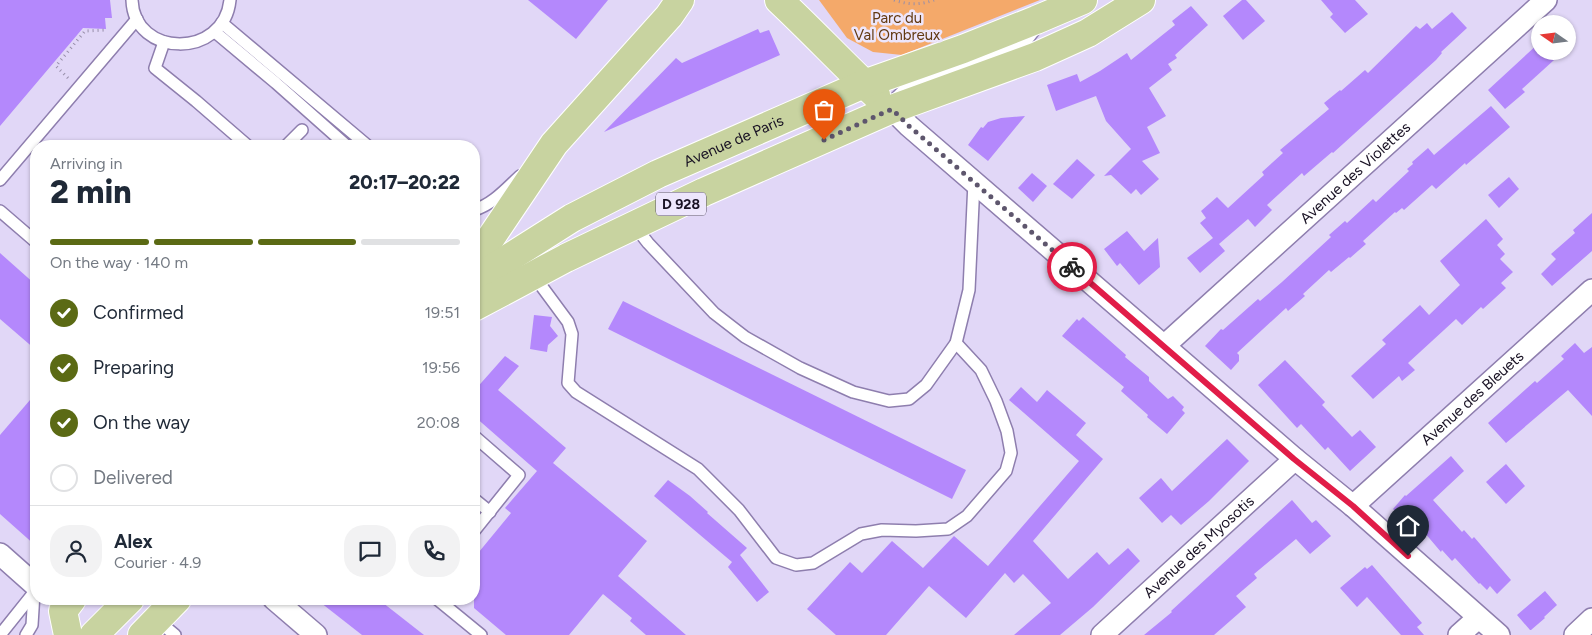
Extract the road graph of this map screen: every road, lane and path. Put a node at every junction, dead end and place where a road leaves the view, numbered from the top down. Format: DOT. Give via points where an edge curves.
graph roads {
  1 [pos="132,0"];
  2 [pos="230,0"];
  3 [pos="680,0"];
  4 [pos="779,0"];
  5 [pos="798,0"];
  6 [pos="894,0"];
  7 [pos="934,0"];
  8 [pos="1083,0"];
  9 [pos="1141,0"];
  10 [pos="1546,0"];
  11 [pos="137,19"];
  12 [pos="1036,20"];
  13 [pos="112,24"];
  14 [pos="219,27"];
  15 [pos="814,32"];
  16 [pos="164,42"];
  17 [pos="864,84"];
  18 [pos="78,88"];
  19 [pos="892,109"];
  20 [pos="302,130"];
  21 [pos="34,140"];
  22 [pos="241,140"];
  23 [pos="292,140"];
  24 [pos="341,140"];
  25 [pos="360,140"];
  26 [pos="554,144"];
  27 [pos="30,145"];
  28 [pos="0,180"];
  29 [pos="974,182"];
  30 [pos="480,208"];
  31 [pos="0,210"];
  32 [pos="634,226"];
  33 [pos="30,237"];
  34 [pos="480,252"];
  35 [pos="566,258"];
  36 [pos="533,275"];
  37 [pos="480,276"];
  38 [pos="1592,290"];
  39 [pos="480,304"];
  40 [pos="956,343"];
  41 [pos="1164,346"];
  42 [pos="480,441"];
  43 [pos="1294,459"];
  44 [pos="480,504"];
  45 [pos="1353,506"];
  46 [pos="490,512"];
  47 [pos="480,524"];
  48 [pos="0,554"];
  49 [pos="30,584"];
  50 [pos="124,605"];
  51 [pos="173,605"];
  52 [pos="281,605"];
  53 [pos="444,605"];
  54 [pos="55,609"];
  55 [pos="1478,618"];
  56 [pos="1592,619"];
  57 [pos="158,630"];
  58 [pos="0,635"];
  59 [pos="26,635"];
  60 [pos="94,635"];
  61 [pos="316,635"];
  62 [pos="481,635"];
  63 [pos="1102,635"];
  64 [pos="1459,635"];
  65 [pos="1499,635"];
  66 [pos="1575,635"];
  1 -- 11 [label="lane"];
  2 -- 14 [label="lane"];
  3 -- 26 [label="main road"];
  4 -- 15 [label="main road"];
  5 -- 15 [label="main road"];
  6 -- 7 [label="path" via="913,4"];
  8 -- 12 [label="main road, Avenue de Paris / D 928"];
  9 -- 19 [label="main road, Avenue de Paris / D 928" via="1088,33 1035,57"];
  10 -- 41 [label="street, Avenue des Violettes"];
  11 -- 16 [label="lane" via="144,29"];
  11 -- 18 [label="lane"];
  12 -- 17 [label="main road, Avenue de Paris / D 928" via="963,50"];
  12 -- 19 [label="street, Avenue de Paris" via="1014,47 967,62 924,82 913,88"];
  13 -- 18 [label="path" via="106,30 85,31 56,66"];
  14 -- 16 [label="lane" via="191,44"];
  14 -- 24 [label="lane"];
  14 -- 25 [label="lane"];
  15 -- 17 [label="main road"];
  16 -- 22 [label="lane" via="155,68"];
  17 -- 19 [label="main road"];
  17 -- 35 [label="main road" via="845,113 634,205"];
  17 -- 37 [label="main road, Avenue de Paris / D 928" via="658,174 572,218"];
  18 -- 21 [label="lane"];
  19 -- 29 [label="street"];
  19 -- 32 [label="main road, Avenue de Paris / D 928"];
  20 -- 23 [label="lane"];
  26 -- 30 [label="lane" via="494,200"];
  26 -- 34 [label="main road"];
  27 -- 28 [label="lane"];
  29 -- 40 [label="lane" via="969,290"];
  29 -- 41 [label="street"];
  31 -- 33 [label="lane"];
  32 -- 35 [label="main road, Avenue de Paris / D 928"];
  32 -- 40 [label="lane" via="714,313 745,337 800,368 853,392 889,401 909,399 926,385"];
  35 -- 36 [label="main road, Avenue de Paris / D 928"];
  36 -- 39 [label="main road, Avenue de Paris / D 928"];
  36 -- 40 [label="lane" via="568,322 572,334 568,383 576,392 698,469 739,510 776,558 796,565 814,563 861,534 882,530 948,530 967,516 1006,471 1012,453 996,401 981,370"];
  38 -- 45 [label="street, Avenue des Bleuets"];
  41 -- 43 [label="street"];
  42 -- 46 [label="lane" via="519,476"];
  43 -- 45 [label="street"];
  43 -- 63 [label="street, Avenue des Myosotis"];
  44 -- 46 [label="lane"];
  45 -- 55 [label="street"];
  46 -- 47 [label="lane"];
  48 -- 49 [label="street"];
  50 -- 60 [label="main road"];
  51 -- 57 [label="main road"];
  52 -- 61 [label="street"];
  53 -- 62 [label="lane"];
  54 -- 58 [label="lane"];
  54 -- 59 [label="lane" via="32,625"];
  55 -- 64 [label="street"];
  55 -- 65 [label="street"];
  56 -- 66 [label="street"];
}
